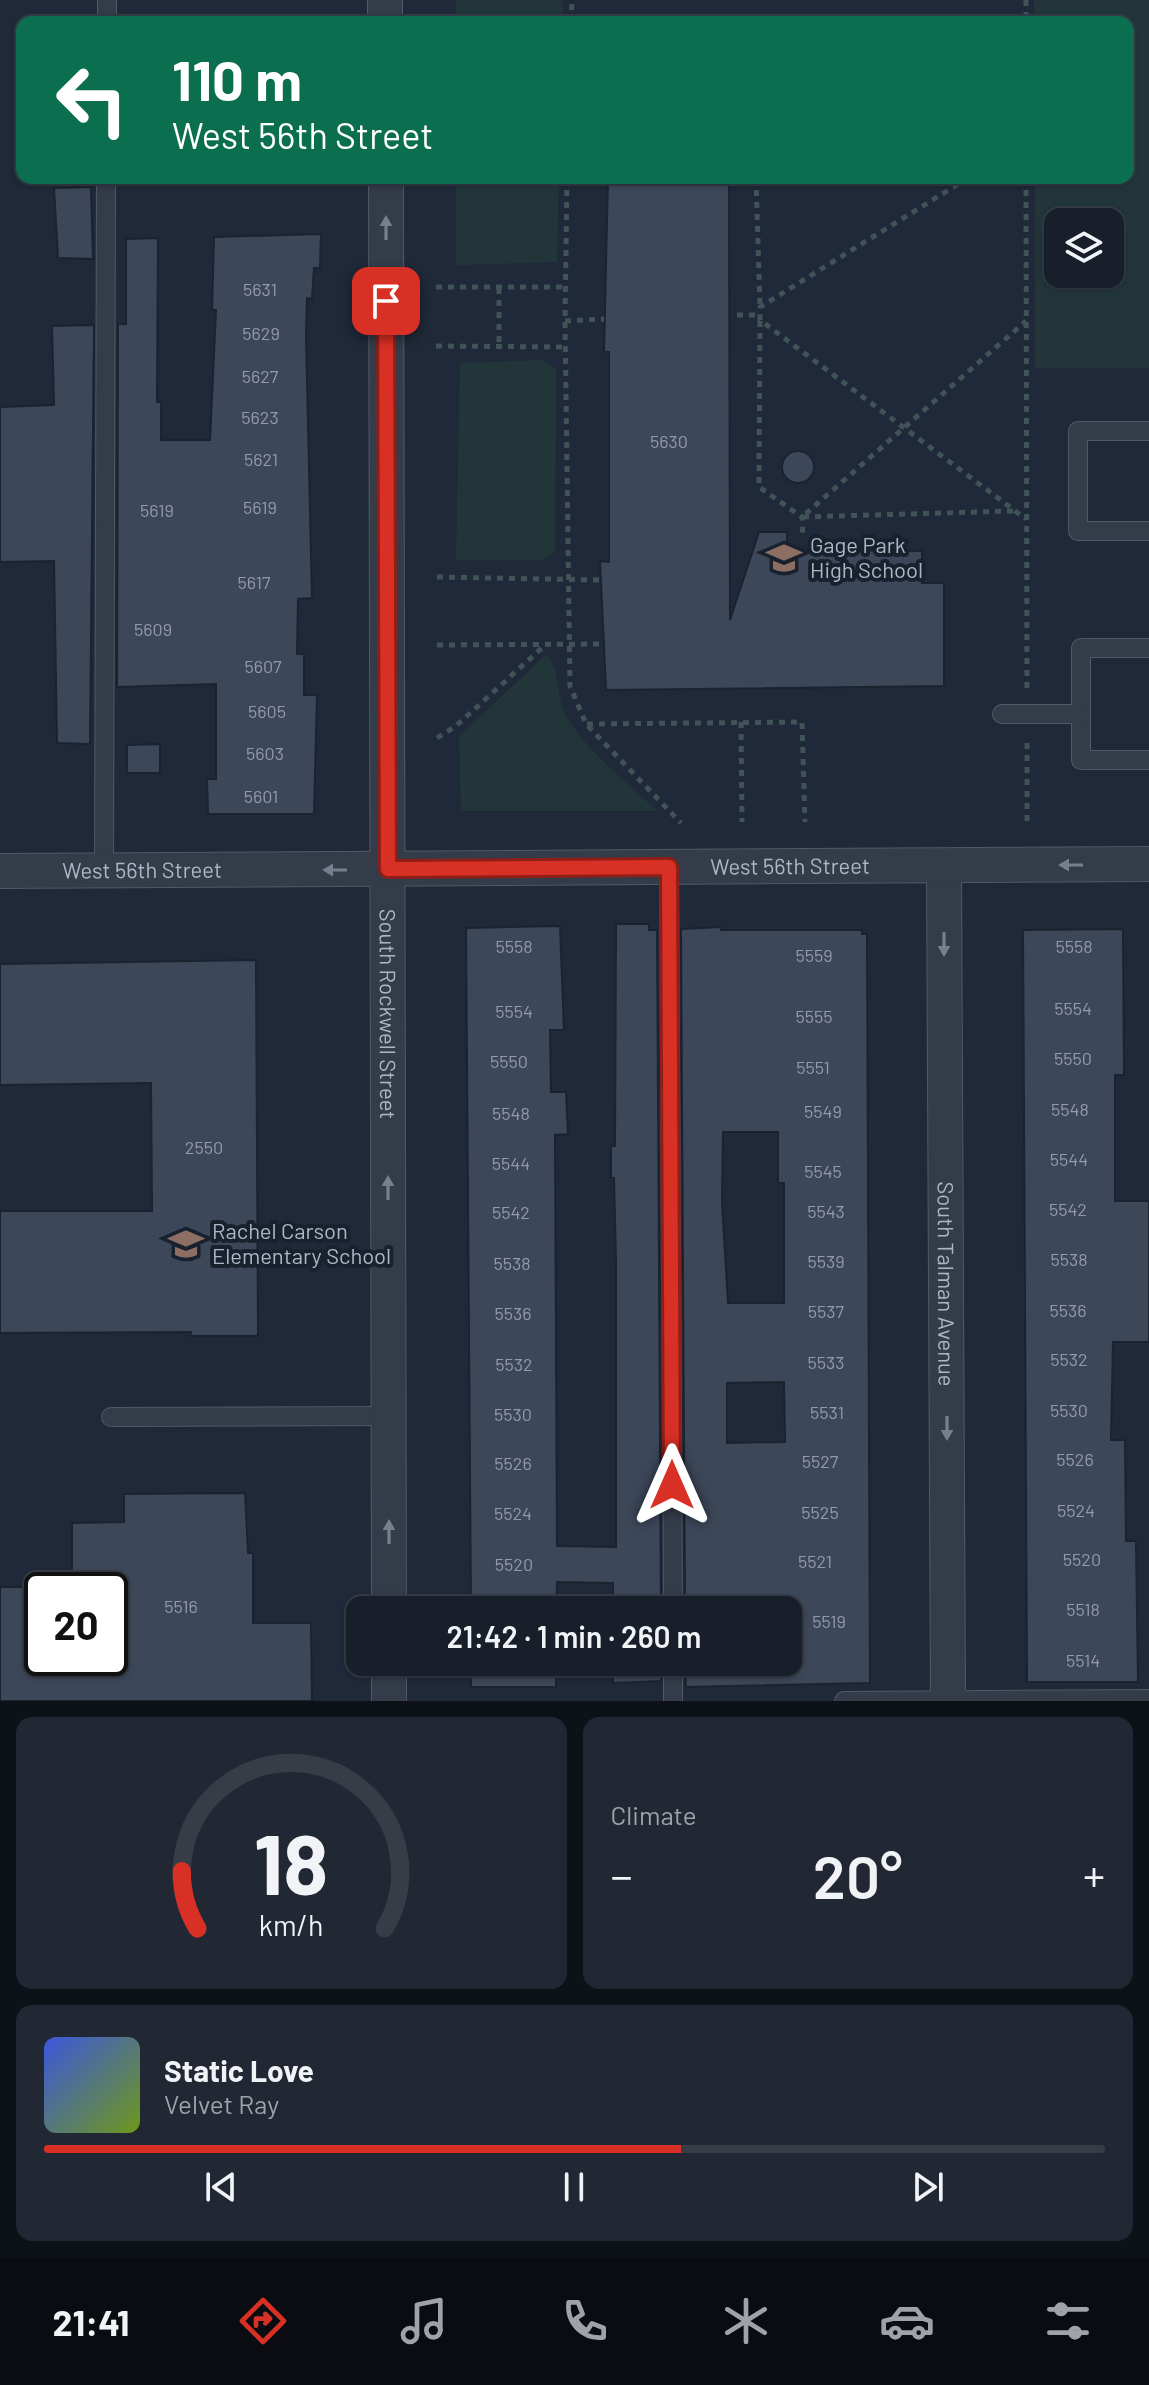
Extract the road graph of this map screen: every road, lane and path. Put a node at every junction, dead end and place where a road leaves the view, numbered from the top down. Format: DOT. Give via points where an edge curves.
graph roads {
  1 [pos="106,184"];
  2 [pos="386,184"];
  3 [pos="567,184"];
  4 [pos="756,184"];
  5 [pos="958,184"];
  6 [pos="1026,184"];
  7 [pos="436,287"];
  8 [pos="566,287"];
  9 [pos="499,288"];
  10 [pos="760,307"];
  11 [pos="737,315"];
  12 [pos="760,318"];
  13 [pos="604,319"];
  14 [pos="565,321"];
  15 [pos="1026,321"];
  16 [pos="436,346"];
  17 [pos="499,346"];
  18 [pos="566,347"];
  19 [pos="903,429"];
  20 [pos="1149,431"];
  21 [pos="1013,511"];
  22 [pos="802,517"];
  23 [pos="1026,519"];
  24 [pos="1149,531"];
  25 [pos="803,538"];
  26 [pos="437,577"];
  27 [pos="569,580"];
  28 [pos="600,580"];
  29 [pos="546,644"];
  30 [pos="569,644"];
  31 [pos="603,644"];
  32 [pos="437,645"];
  33 [pos="1149,648"];
  34 [pos="1002,714"];
  35 [pos="1027,714"];
  36 [pos="1081,714"];
  37 [pos="741,722"];
  38 [pos="586,724"];
  39 [pos="437,738"];
  40 [pos="1149,760"];
  41 [pos="1027,821"];
  42 [pos="742,822"];
  43 [pos="805,822"];
  44 [pos="681,823"];
  45 [pos="1149,864"];
  46 [pos="944,866"];
  47 [pos="669,867"];
  48 [pos="388,869"];
  49 [pos="0,871"];
  50 [pos="104,871"];
  51 [pos="389,1416"];
  52 [pos="111,1417"];
  53 [pos="389,1596"];
  54 [pos="673,1596"];
  55 [pos="389,1676"];
  56 [pos="673,1676"];
  57 [pos="1149,1699"];
  58 [pos="948,1700"];
  59 [pos="389,1701"];
  60 [pos="673,1701"];
  61 [pos="844,1701"];
  1 -- 50 [label="lane"];
  48 -- 2 [label="street, South Rockwell Street, one-way"];
  3 -- 8 [label="path"];
  4 -- 10 [label="path"];
  5 -- 10 [label="path"];
  6 -- 15 [label="path"];
  7 -- 9 [label="path"];
  8 -- 9 [label="path"];
  8 -- 14 [label="path"];
  9 -- 17 [label="path"];
  10 -- 12 [label="path"];
  11 -- 12 [label="path"];
  12 -- 19 [label="path"];
  12 -- 22 [label="path" via="759,487"];
  13 -- 14 [label="path"];
  14 -- 18 [label="path"];
  15 -- 19 [label="path"];
  15 -- 23 [label="path"];
  16 -- 17 [label="path"];
  17 -- 18 [label="path"];
  18 -- 27 [label="path"];
  19 -- 21 [label="path"];
  19 -- 22 [label="path"];
  20 -- 24 [label="lane" via="1078,431 1078,531"];
  21 -- 22 [label="path"];
  21 -- 23 [label="path"];
  22 -- 25 [label="path"];
  23 -- 35 [label="path"];
  26 -- 27 [label="path"];
  27 -- 28 [label="path"];
  27 -- 30 [label="path"];
  29 -- 30 [label="path"];
  29 -- 32 [label="path"];
  29 -- 39 [label="path"];
  30 -- 31 [label="path"];
  30 -- 38 [label="path" via="570,686"];
  33 -- 36 [label="lane" via="1081,648"];
  34 -- 35 [label="lane"];
  35 -- 36 [label="lane"];
  35 -- 41 [label="path"];
  36 -- 40 [label="lane" via="1081,760"];
  37 -- 38 [label="path"];
  37 -- 42 [label="path"];
  37 -- 43 [label="path" via="802,722"];
  38 -- 44 [label="path"];
  45 -- 46 [label="street, West 56th Street, one-way"];
  46 -- 47 [label="street, West 56th Street"];
  46 -- 58 [label="street, South Talman Avenue, one-way"];
  47 -- 48 [label="street, West 56th Street"];
  47 -- 54 [label="lane"];
  48 -- 50 [label="street, West 56th Street, one-way"];
  51 -- 48 [label="street, South Rockwell Street, one-way"];
  49 -- 50 [label="street, West 56th Street"];
  51 -- 52 [label="lane"];
  53 -- 51 [label="street, South Rockwell Street, one-way"];
  55 -- 59 [label="street"];
  56 -- 60 [label="lane"];
  57 -- 58 [label="lane"];
  58 -- 61 [label="lane"];
}
